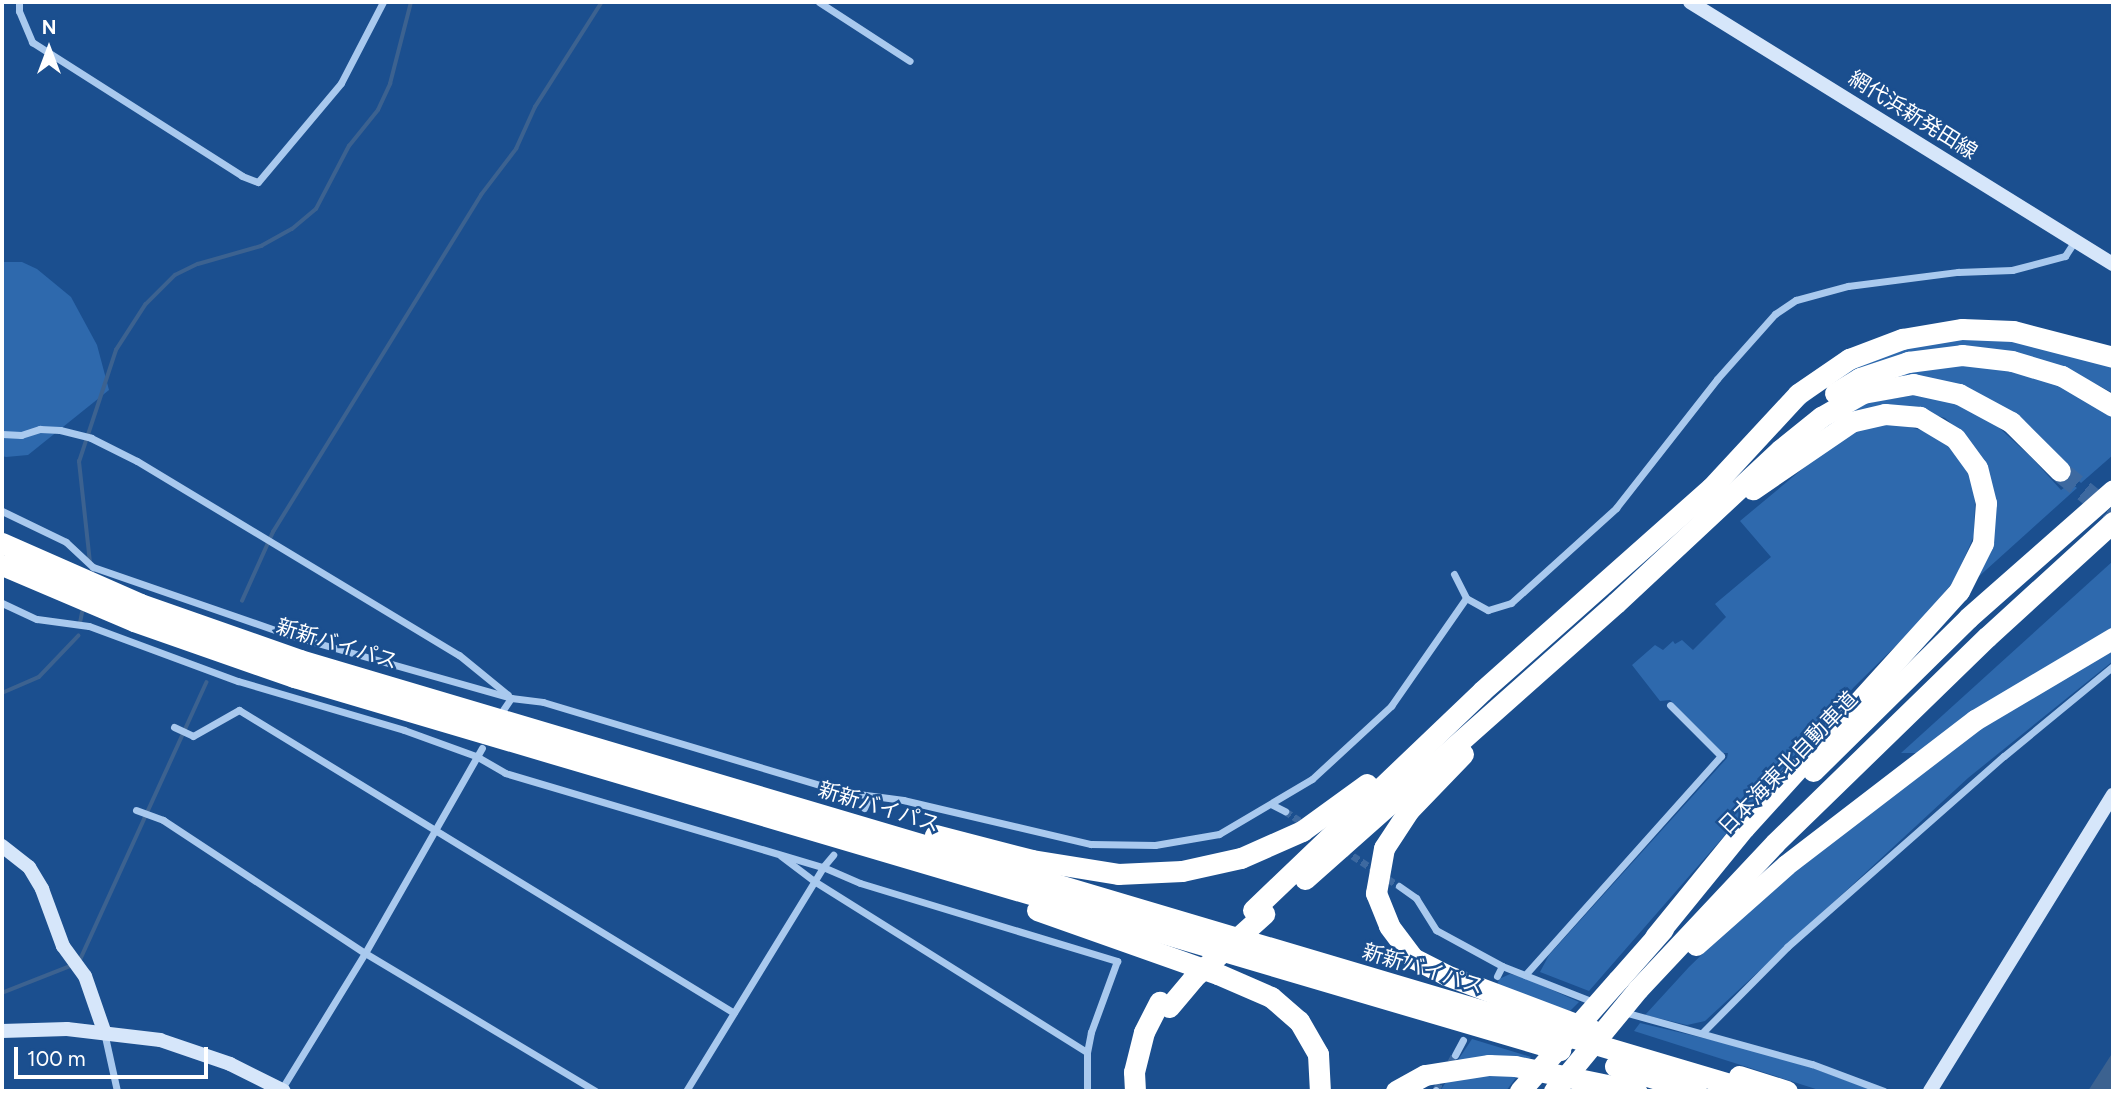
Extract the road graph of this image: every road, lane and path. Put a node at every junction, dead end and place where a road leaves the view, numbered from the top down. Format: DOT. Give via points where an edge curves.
graph roads {
  1 [pos="19,2"];
  2 [pos="383,2"];
  3 [pos="820,2"];
  4 [pos="1690,2"];
  5 [pos="910,61"];
  6 [pos="2074,242"];
  7 [pos="2113,264"];
  8 [pos="2113,357"];
  9 [pos="2113,405"];
  10 [pos="2,434"];
  11 [pos="2060,471"];
  12 [pos="1711,488"];
  13 [pos="2113,490"];
  14 [pos="1722,508"];
  15 [pos="2,511"];
  16 [pos="2113,522"];
  17 [pos="2,543"];
  18 [pos="2,565"];
  19 [pos="1454,574"];
  20 [pos="1465,598"];
  21 [pos="2,603"];
  22 [pos="224,613"];
  23 [pos="220,622"];
  24 [pos="2113,638"];
  25 [pos="2113,666"];
  26 [pos="1482,691"];
  27 [pos="511,698"];
  28 [pos="1500,705"];
  29 [pos="1670,705"];
  30 [pos="503,710"];
  31 [pos="174,727"];
  32 [pos="482,748"];
  33 [pos="476,756"];
  34 [pos="2113,795"];
  35 [pos="869,797"];
  36 [pos="769,800"];
  37 [pos="1272,804"];
  38 [pos="864,808"];
  39 [pos="136,810"];
  40 [pos="1285,811"];
  41 [pos="435,830"];
  42 [pos="2,846"];
  43 [pos="780,855"];
  44 [pos="833,855"];
  45 [pos="895,855"];
  46 [pos="823,867"];
  47 [pos="814,881"];
  48 [pos="1399,886"];
  49 [pos="1258,912"];
  50 [pos="1655,937"];
  51 [pos="365,954"];
  52 [pos="1502,966"];
  53 [pos="1525,975"];
  54 [pos="1497,976"];
  55 [pos="1641,990"];
  56 [pos="1164,1005"];
  57 [pos="734,1013"];
  58 [pos="2,1031"];
  59 [pos="104,1031"];
  60 [pos="1703,1031"];
  61 [pos="1463,1040"];
  62 [pos="1087,1052"];
  63 [pos="1455,1055"];
  64 [pos="282,1090"];
  65 [pos="117,1091"];
  66 [pos="596,1091"];
  67 [pos="686,1091"];
  68 [pos="1087,1091"];
  69 [pos="1135,1091"];
  70 [pos="1147,1091"];
  71 [pos="1320,1091"];
  72 [pos="1396,1091"];
  73 [pos="1520,1091"];
  74 [pos="1554,1091"];
  75 [pos="1636,1091"];
  76 [pos="1696,1091"];
  77 [pos="1752,1091"];
  78 [pos="1787,1091"];
  79 [pos="1884,1091"];
  80 [pos="1930,1091"];
  1 -- 2 [label="street" via="32,42 258,182 341,83"];
  3 -- 5 [label="street"];
  4 -- 6 [label="street, 網代浜新発田線"];
  6 -- 7 [label="street, 網代浜新発田線"];
  6 -- 20 [label="street" via="2065,256 2012,270 1848,285 1796,300 1774,314 1717,379 1616,508 1511,603 1488,610"];
  8 -- 12 [label="highway" via="2013,331 1962,330 1902,339 1849,359 1798,394"];
  9 -- 12 [label="highway" via="2062,376 2012,360 1962,355 1908,362 1860,378 1810,407"];
  10 -- 27 [label="street" via="60,430 91,438 137,461 459,655"];
  11 -- 14 [label="highway" via="2011,422 1959,394 1913,384 1863,393 1821,417"];
  12 -- 26 [label="highway"];
  13 -- 50 [label="highway, 日本海東北自動車道" via="1968,618 1870,713"];
  14 -- 28 [label="highway"];
  14 -- 50 [label="highway" via="1851,422 1885,414 1920,417 1955,438 1969,454 1984,486 1986,525 1983,543 1959,591 1744,828"];
  15 -- 22 [label="street" via="66,542 93,567"];
  16 -- 55 [label="highway" via="1775,843"];
  17 -- 36 [label="highway, 新新バイパス" via="140,604 300,660"];
  18 -- 45 [label="highway, 新新バイパス" via="134,621 294,677"];
  19 -- 20 [label="street"];
  20 -- 37 [label="street" via="1391,706 1312,779"];
  21 -- 33 [label="street" via="37,619 89,626"];
  22 -- 23 [label="street"];
  22 -- 27 [label="street"];
  24 -- 55 [label="highway" via="1975,720 1872,796"];
  25 -- 60 [label="street" via="1787,947"];
  26 -- 36 [label="highway" via="1427,729 1361,789 1301,831 1241,858 1182,871 1118,874 1032,860"];
  26 -- 49 [label="highway"];
  27 -- 30 [label="street"];
  27 -- 35 [label="street" via="543,702"];
  28 -- 49 [label="highway"];
  28 -- 78 [label="highway" via="1454,764 1409,810 1384,848 1376,893 1397,937 1413,958 1501,998"];
  29 -- 53 [label="street" via="1721,757"];
  31 -- 41 [label="street" via="193,736 239,710"];
  32 -- 33 [label="street"];
  33 -- 41 [label="street"];
  33 -- 43 [label="street" via="505,773"];
  34 -- 80 [label="street"];
  35 -- 37 [label="street" via="903,800 1091,844 1155,845 1219,834"];
  35 -- 38 [label="street"];
  36 -- 77 [label="highway, 新新バイパス"];
  37 -- 40 [label="street"];
  39 -- 51 [label="street" via="163,820"];
  41 -- 51 [label="street"];
  41 -- 57 [label="street"];
  42 -- 59 [label="street" via="29,867 43,889 63,946 85,976"];
  43 -- 46 [label="street"];
  43 -- 47 [label="street"];
  44 -- 46 [label="street"];
  45 -- 71 [label="highway" via="1271,997 1299,1021 1318,1054"];
  45 -- 76 [label="highway, 新新バイパス"];
  46 -- 47 [label="street"];
  46 -- 62 [label="street" via="860,883 1117,961"];
  47 -- 57 [label="street"];
  47 -- 62 [label="street"];
  48 -- 52 [label="street" via="1416,898 1436,930"];
  49 -- 56 [label="highway, bridge"];
  50 -- 73 [label="highway, 日本海東北自動車道, bridge"];
  51 -- 64 [label="street"];
  51 -- 66 [label="street"];
  52 -- 53 [label="street"];
  52 -- 54 [label="street"];
  53 -- 60 [label="street" via="1630,1014"];
  55 -- 74 [label="highway, bridge"];
  56 -- 69 [label="highway" via="1144,1032 1134,1072"];
  56 -- 70 [label="highway" via="1145,1074"];
  57 -- 67 [label="street"];
  58 -- 59 [label="street"];
  59 -- 64 [label="street" via="160,1040 230,1064"];
  59 -- 65 [label="street"];
  60 -- 79 [label="street"];
  61 -- 63 [label="street"];
  62 -- 68 [label="street"];
  72 -- 75 [label="highway" via="1425,1075 1489,1065 1515,1066"];
}
